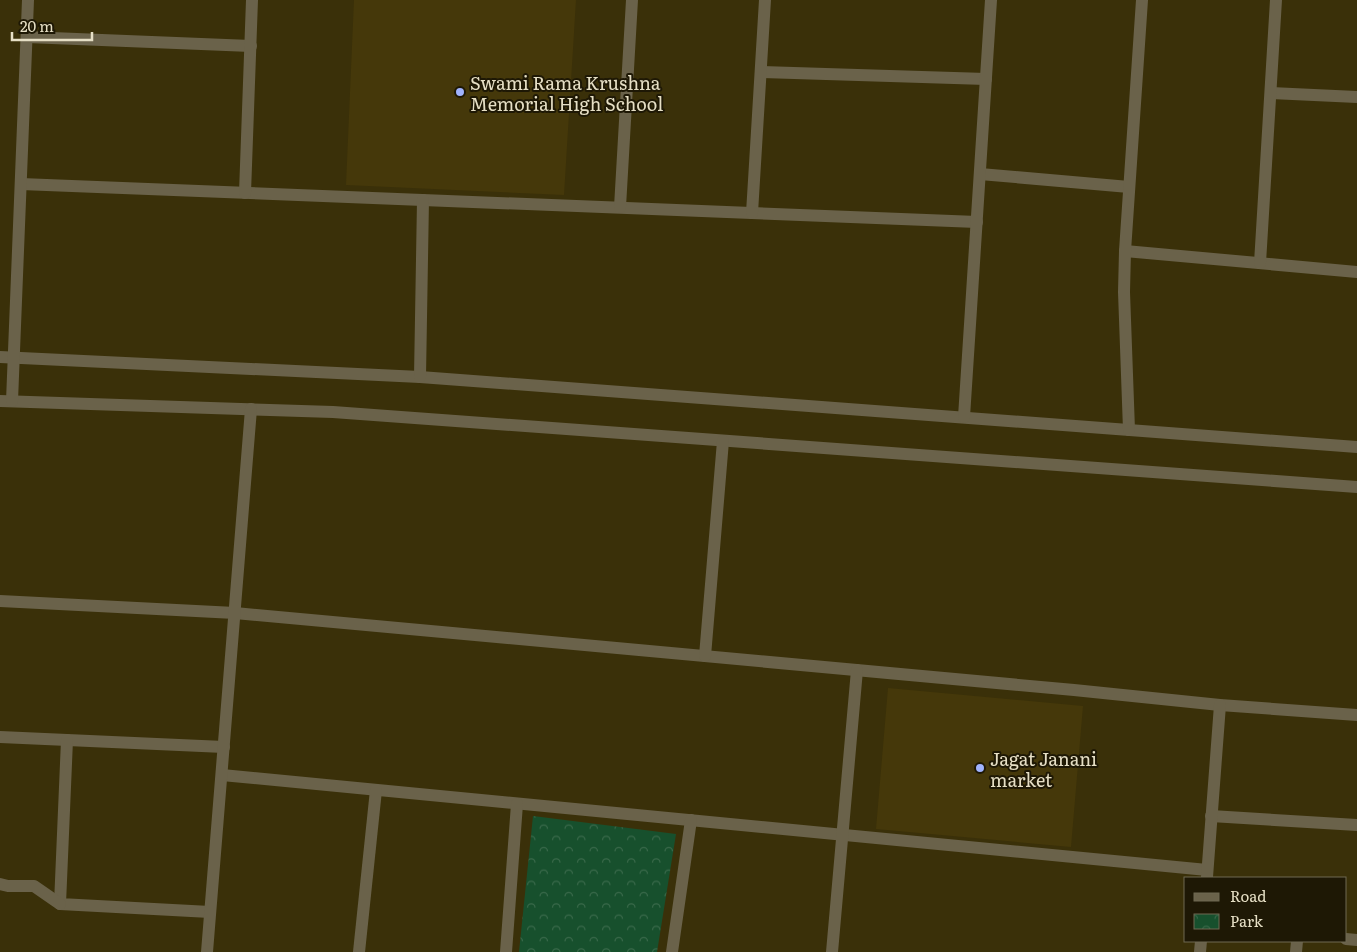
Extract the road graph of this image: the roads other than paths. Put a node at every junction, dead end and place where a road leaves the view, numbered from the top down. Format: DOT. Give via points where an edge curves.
graph roads {
  1 [pos="28,0"];
  2 [pos="252,0"];
  3 [pos="632,0"];
  4 [pos="765,0"];
  5 [pos="991,0"];
  6 [pos="1142,0"];
  7 [pos="1276,0"];
  8 [pos="27,37"];
  9 [pos="251,46"];
  10 [pos="761,72"];
  11 [pos="986,79"];
  12 [pos="1271,93"];
  13 [pos="1357,97"];
  14 [pos="980,174"];
  15 [pos="21,184"];
  16 [pos="1129,187"];
  17 [pos="245,193"];
  18 [pos="423,200"];
  19 [pos="620,207"];
  20 [pos="752,213"];
  21 [pos="977,222"];
  22 [pos="1125,251"];
  23 [pos="1260,263"];
  24 [pos="1357,272"];
  25 [pos="0,357"];
  26 [pos="14,358"];
  27 [pos="420,376"];
  28 [pos="6,401"];
  29 [pos="252,409"];
  30 [pos="964,418"];
  31 [pos="1129,430"];
  32 [pos="723,441"];
  33 [pos="1357,447"];
  34 [pos="1357,487"];
  35 [pos="0,601"];
  36 [pos="235,613"];
  37 [pos="705,656"];
  38 [pos="857,670"];
  39 [pos="1220,705"];
  40 [pos="1357,715"];
  41 [pos="0,737"];
  42 [pos="67,740"];
  43 [pos="224,747"];
  44 [pos="222,775"];
  45 [pos="376,790"];
  46 [pos="517,804"];
  47 [pos="1211,816"];
  48 [pos="690,820"];
  49 [pos="1357,825"];
  50 [pos="843,835"];
  51 [pos="1207,874"];
  52 [pos="0,884"];
  53 [pos="60,904"];
  54 [pos="210,912"];
  55 [pos="207,952"];
  56 [pos="359,952"];
  57 [pos="506,952"];
  58 [pos="672,952"];
  59 [pos="832,952"];
  1 -- 8 [label="street"];
  2 -- 9 [label="street"];
  3 -- 19 [label="street"];
  4 -- 10 [label="street"];
  5 -- 11 [label="street"];
  6 -- 16 [label="street"];
  7 -- 12 [label="street"];
  8 -- 9 [label="street"];
  8 -- 15 [label="street"];
  9 -- 17 [label="street"];
  10 -- 11 [label="street"];
  10 -- 20 [label="street"];
  11 -- 14 [label="street"];
  12 -- 13 [label="street"];
  12 -- 23 [label="street"];
  14 -- 16 [label="street"];
  14 -- 21 [label="street"];
  15 -- 17 [label="street"];
  15 -- 26 [label="street"];
  16 -- 22 [label="street"];
  17 -- 18 [label="street"];
  18 -- 19 [label="street"];
  18 -- 27 [label="street"];
  19 -- 20 [label="street"];
  20 -- 21 [label="street"];
  21 -- 30 [label="street"];
  22 -- 23 [label="street"];
  22 -- 31 [label="street"];
  23 -- 24 [label="street"];
  25 -- 26 [label="street"];
  26 -- 27 [label="street"];
  26 -- 28 [label="street"];
  27 -- 30 [label="street"];
  28 -- 29 [label="street"];
  29 -- 32 [label="street"];
  29 -- 36 [label="street"];
  30 -- 31 [label="street"];
  31 -- 33 [label="street"];
  32 -- 34 [label="street"];
  32 -- 37 [label="street"];
  35 -- 36 [label="street"];
  36 -- 37 [label="street"];
  36 -- 43 [label="street"];
  37 -- 38 [label="street"];
  38 -- 39 [label="street"];
  38 -- 50 [label="street"];
  39 -- 40 [label="street"];
  39 -- 47 [label="street"];
  41 -- 42 [label="street"];
  42 -- 43 [label="street"];
  42 -- 53 [label="street"];
  43 -- 44 [label="street"];
  44 -- 45 [label="street"];
  44 -- 54 [label="street"];
  45 -- 46 [label="street"];
  45 -- 56 [label="street"];
  46 -- 48 [label="street"];
  46 -- 57 [label="street"];
  47 -- 49 [label="street"];
  47 -- 51 [label="street"];
  48 -- 50 [label="street"];
  48 -- 58 [label="street"];
  50 -- 51 [label="street"];
  50 -- 59 [label="street"];
  52 -- 53 [label="street" via="34,886"];
  53 -- 54 [label="street"];
  54 -- 55 [label="street"];
}
